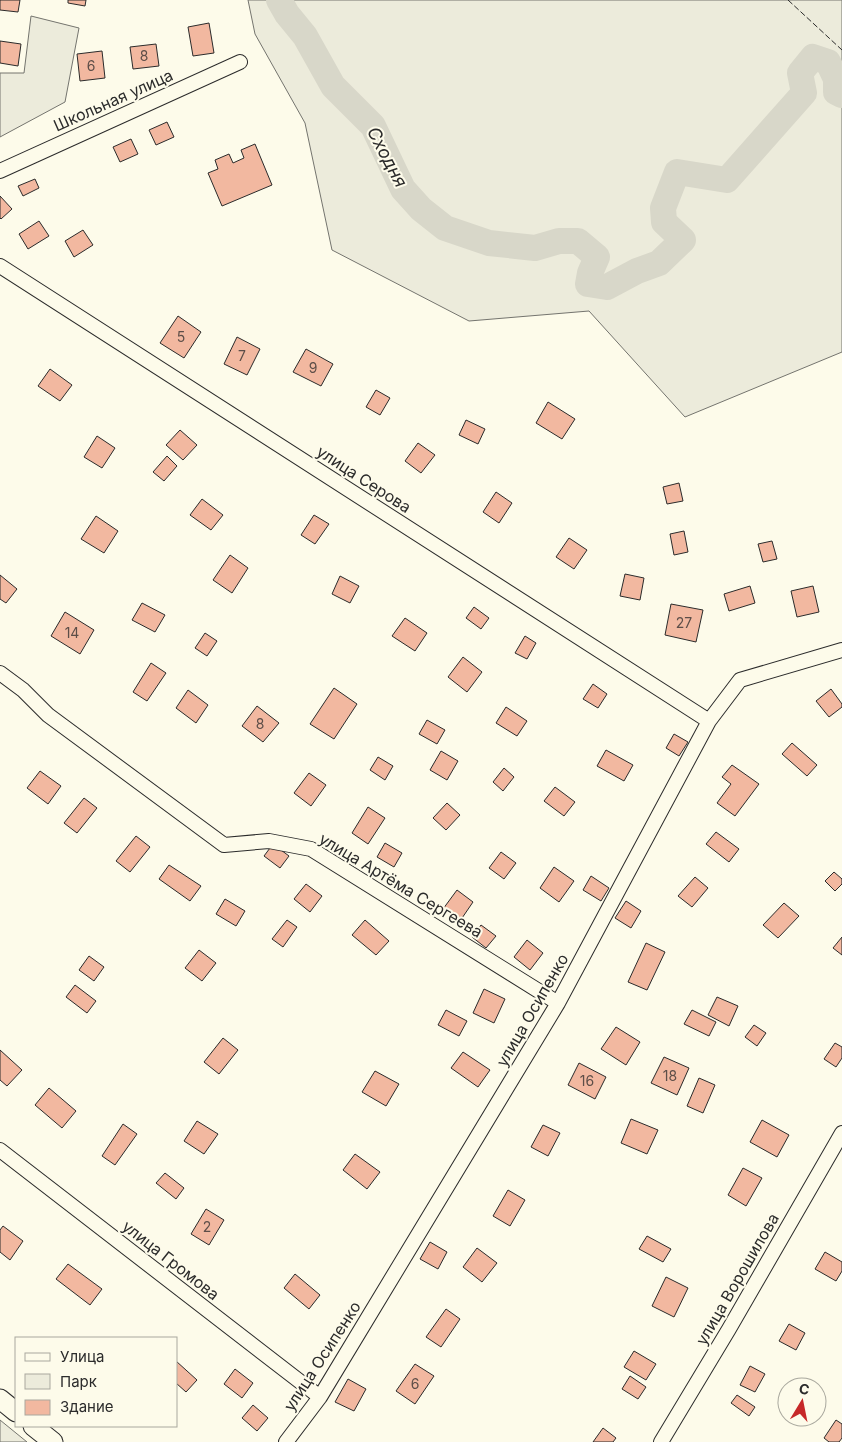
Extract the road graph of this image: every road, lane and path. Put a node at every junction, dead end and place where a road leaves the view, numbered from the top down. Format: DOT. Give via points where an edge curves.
graph roads {
  1 [pos="240,62"];
  2 [pos="0,171"];
  3 [pos="0,266"];
  4 [pos="842,650"];
  5 [pos="0,673"];
  6 [pos="709,721"];
  7 [pos="558,1003"];
  8 [pos="842,1133"];
  9 [pos="0,1150"];
  10 [pos="320,1397"];
  11 [pos="0,1399"];
  12 [pos="15,1411"];
  13 [pos="34,1427"];
  14 [pos="54,1442"];
  15 [pos="286,1442"];
  16 [pos="661,1442"];
  1 -- 2 [label="street, Школьная улица"];
  3 -- 6 [label="street, улица Серова"];
  4 -- 6 [label="street, улица Осипенко" via="740,680"];
  5 -- 7 [label="street, улица Артёма Сергеева" via="48,715 224,844 270,841 311,849"];
  6 -- 7 [label="street, улица Осипенко"];
  7 -- 10 [label="street, улица Осипенко"];
  8 -- 16 [label="street, улица Ворошилова"];
  9 -- 10 [label="street, улица Громова"];
  10 -- 15 [label="street, улица Осипенко"];
  11 -- 12 [label="street"];
  13 -- 14 [label="street"];
}
